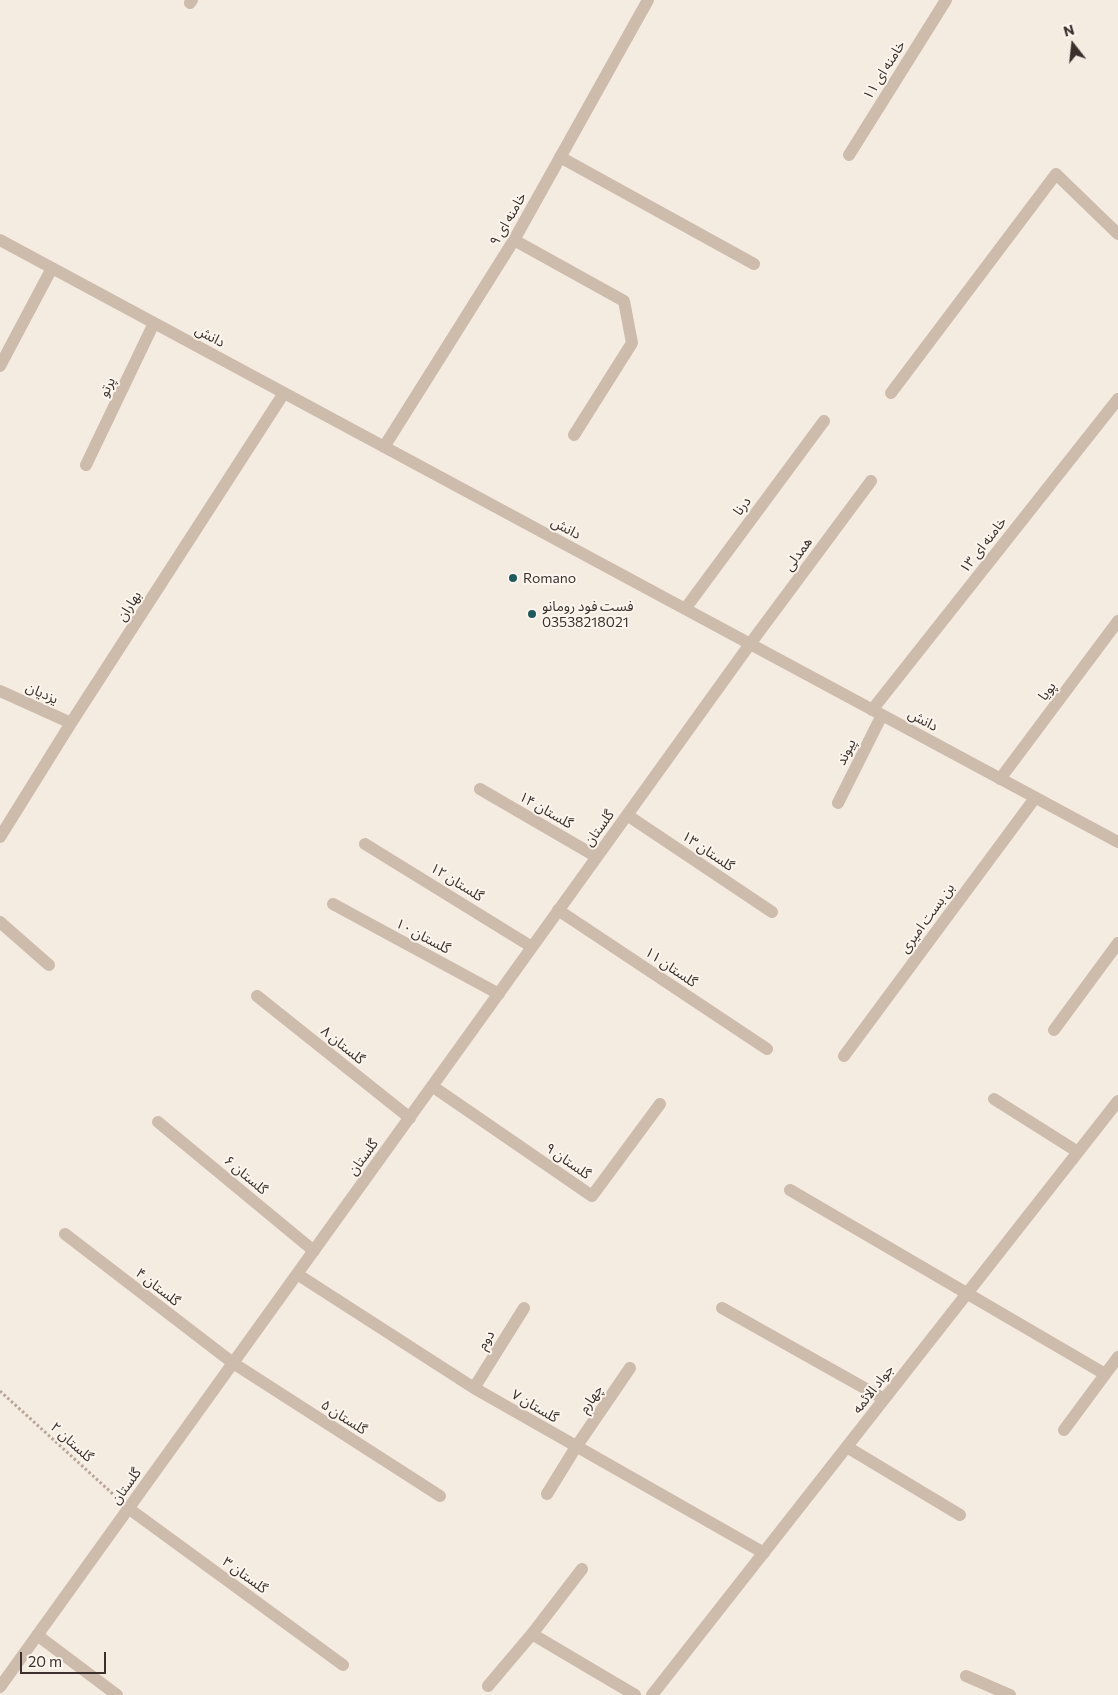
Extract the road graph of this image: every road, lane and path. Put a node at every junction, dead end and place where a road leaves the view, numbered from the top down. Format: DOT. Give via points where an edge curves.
graph roads {
  1 [pos="648,0"];
  2 [pos="946,0"];
  3 [pos="848,155"];
  4 [pos="560,157"];
  5 [pos="1118,234"];
  6 [pos="0,240"];
  7 [pos="514,240"];
  8 [pos="754,264"];
  9 [pos="52,268"];
  10 [pos="154,323"];
  11 [pos="0,366"];
  12 [pos="284,393"];
  13 [pos="891,393"];
  14 [pos="1118,399"];
  15 [pos="824,421"];
  16 [pos="574,435"];
  17 [pos="384,447"];
  18 [pos="86,465"];
  19 [pos="871,482"];
  20 [pos="685,609"];
  21 [pos="1118,621"];
  22 [pos="750,644"];
  23 [pos="0,691"];
  24 [pos="877,712"];
  25 [pos="71,723"];
  26 [pos="1000,779"];
  27 [pos="480,789"];
  28 [pos="1035,798"];
  29 [pos="838,803"];
  30 [pos="627,816"];
  31 [pos="0,837"];
  32 [pos="1118,842"];
  33 [pos="366,844"];
  34 [pos="597,857"];
  35 [pos="333,904"];
  36 [pos="558,910"];
  37 [pos="772,912"];
  38 [pos="0,922"];
  39 [pos="1118,943"];
  40 [pos="532,947"];
  41 [pos="49,965"];
  42 [pos="499,994"];
  43 [pos="257,996"];
  44 [pos="1054,1030"];
  45 [pos="767,1049"];
  46 [pos="844,1056"];
  47 [pos="432,1086"];
  48 [pos="994,1099"];
  49 [pos="1118,1101"];
  50 [pos="660,1104"];
  51 [pos="410,1118"];
  52 [pos="158,1122"];
  53 [pos="1078,1152"];
  54 [pos="790,1190"];
  55 [pos="65,1234"];
  56 [pos="314,1251"];
  57 [pos="297,1274"];
  58 [pos="968,1293"];
  59 [pos="524,1308"];
  60 [pos="722,1308"];
  61 [pos="1118,1358"];
  62 [pos="233,1364"];
  63 [pos="630,1368"];
  64 [pos="1106,1374"];
  65 [pos="474,1388"];
  66 [pos="0,1391"];
  67 [pos="884,1399"];
  68 [pos="1064,1430"];
  69 [pos="576,1447"];
  70 [pos="847,1447"];
  71 [pos="547,1494"];
  72 [pos="440,1496"];
  73 [pos="128,1508"];
  74 [pos="960,1515"];
  75 [pos="764,1553"];
  76 [pos="582,1569"];
  77 [pos="532,1634"];
  78 [pos="38,1635"];
  79 [pos="343,1665"];
  80 [pos="966,1676"];
  81 [pos="488,1686"];
  82 [pos="0,1687"];
  83 [pos="117,1695"];
  84 [pos="635,1695"];
  85 [pos="652,1695"];
  86 [pos="1010,1695"];
  1 -- 4 [label="street, خامنه ای ۹"];
  2 -- 3 [label="street, خامنه ای ۱۱"];
  4 -- 7 [label="street, خامنه ای ۹"];
  4 -- 8 [label="street"];
  5 -- 13 [label="street" via="1056,174"];
  6 -- 9 [label="street, دانش"];
  7 -- 16 [label="street" via="624,300 632,343"];
  7 -- 17 [label="street, خامنه ای ۹"];
  9 -- 10 [label="street, دانش"];
  9 -- 11 [label="street"];
  10 -- 12 [label="street, دانش"];
  10 -- 18 [label="street, پرتو"];
  12 -- 17 [label="street, دانش"];
  12 -- 25 [label="street, بهاران"];
  14 -- 24 [label="street, خامنه ای ۱۳"];
  15 -- 20 [label="street, درنا"];
  17 -- 20 [label="street, دانش"];
  19 -- 22 [label="street, همدلی"];
  20 -- 22 [label="street, دانش"];
  21 -- 26 [label="street, پویا"];
  22 -- 24 [label="street, دانش"];
  22 -- 30 [label="street, گلستان"];
  23 -- 25 [label="street, یزدیان"];
  24 -- 26 [label="street, دانش"];
  24 -- 29 [label="street, پیوند"];
  25 -- 31 [label="street, بهاران"];
  26 -- 28 [label="street, دانش"];
  27 -- 34 [label="street, گلستان ۱۴"];
  28 -- 32 [label="street, دانش"];
  28 -- 46 [label="street, بن بست امیری"];
  30 -- 34 [label="street, گلستان"];
  30 -- 37 [label="street, گلستان ۱۳"];
  33 -- 40 [label="street, گلستان ۱۲"];
  34 -- 36 [label="street, گلستان"];
  35 -- 42 [label="street, گلستان ۱۰"];
  36 -- 40 [label="street, گلستان"];
  36 -- 45 [label="street, گلستان ۱۱"];
  38 -- 41 [label="street"];
  39 -- 44 [label="street"];
  40 -- 42 [label="street, گلستان"];
  42 -- 47 [label="street, گلستان"];
  43 -- 51 [label="street, گلستان ۸"];
  47 -- 50 [label="street, گلستان ۹" via="592,1196"];
  47 -- 51 [label="street, گلستان"];
  48 -- 53 [label="street"];
  49 -- 53 [label="street, جواد الائمه"];
  51 -- 56 [label="street, گلستان"];
  52 -- 56 [label="street, گلستان ۶"];
  53 -- 58 [label="street, جواد الائمه"];
  54 -- 58 [label="street"];
  55 -- 62 [label="street, گلستان ۴"];
  56 -- 57 [label="street, گلستان"];
  57 -- 62 [label="street, گلستان"];
  57 -- 65 [label="street, گلستان ۷"];
  58 -- 64 [label="street"];
  58 -- 67 [label="street, جواد الائمه"];
  59 -- 65 [label="street, دوم"];
  60 -- 67 [label="street"];
  61 -- 64 [label="street"];
  62 -- 72 [label="street, گلستان ۵"];
  62 -- 73 [label="street, گلستان"];
  63 -- 69 [label="street, چهارم"];
  64 -- 68 [label="street"];
  65 -- 69 [label="street, گلستان ۷"];
  66 -- 73 [label="path, گلستان ۲"];
  67 -- 70 [label="street, جواد الائمه"];
  69 -- 71 [label="street, چهارم"];
  69 -- 75 [label="street, گلستان ۷"];
  70 -- 74 [label="street"];
  70 -- 75 [label="street, جواد الائمه"];
  73 -- 78 [label="street, گلستان"];
  73 -- 79 [label="street, گلستان ۳"];
  75 -- 85 [label="street, جواد الائمه"];
  76 -- 77 [label="street"];
  77 -- 81 [label="street"];
  77 -- 84 [label="street"];
  78 -- 82 [label="street, گلستان"];
  78 -- 83 [label="street"];
  80 -- 86 [label="street"];
}
